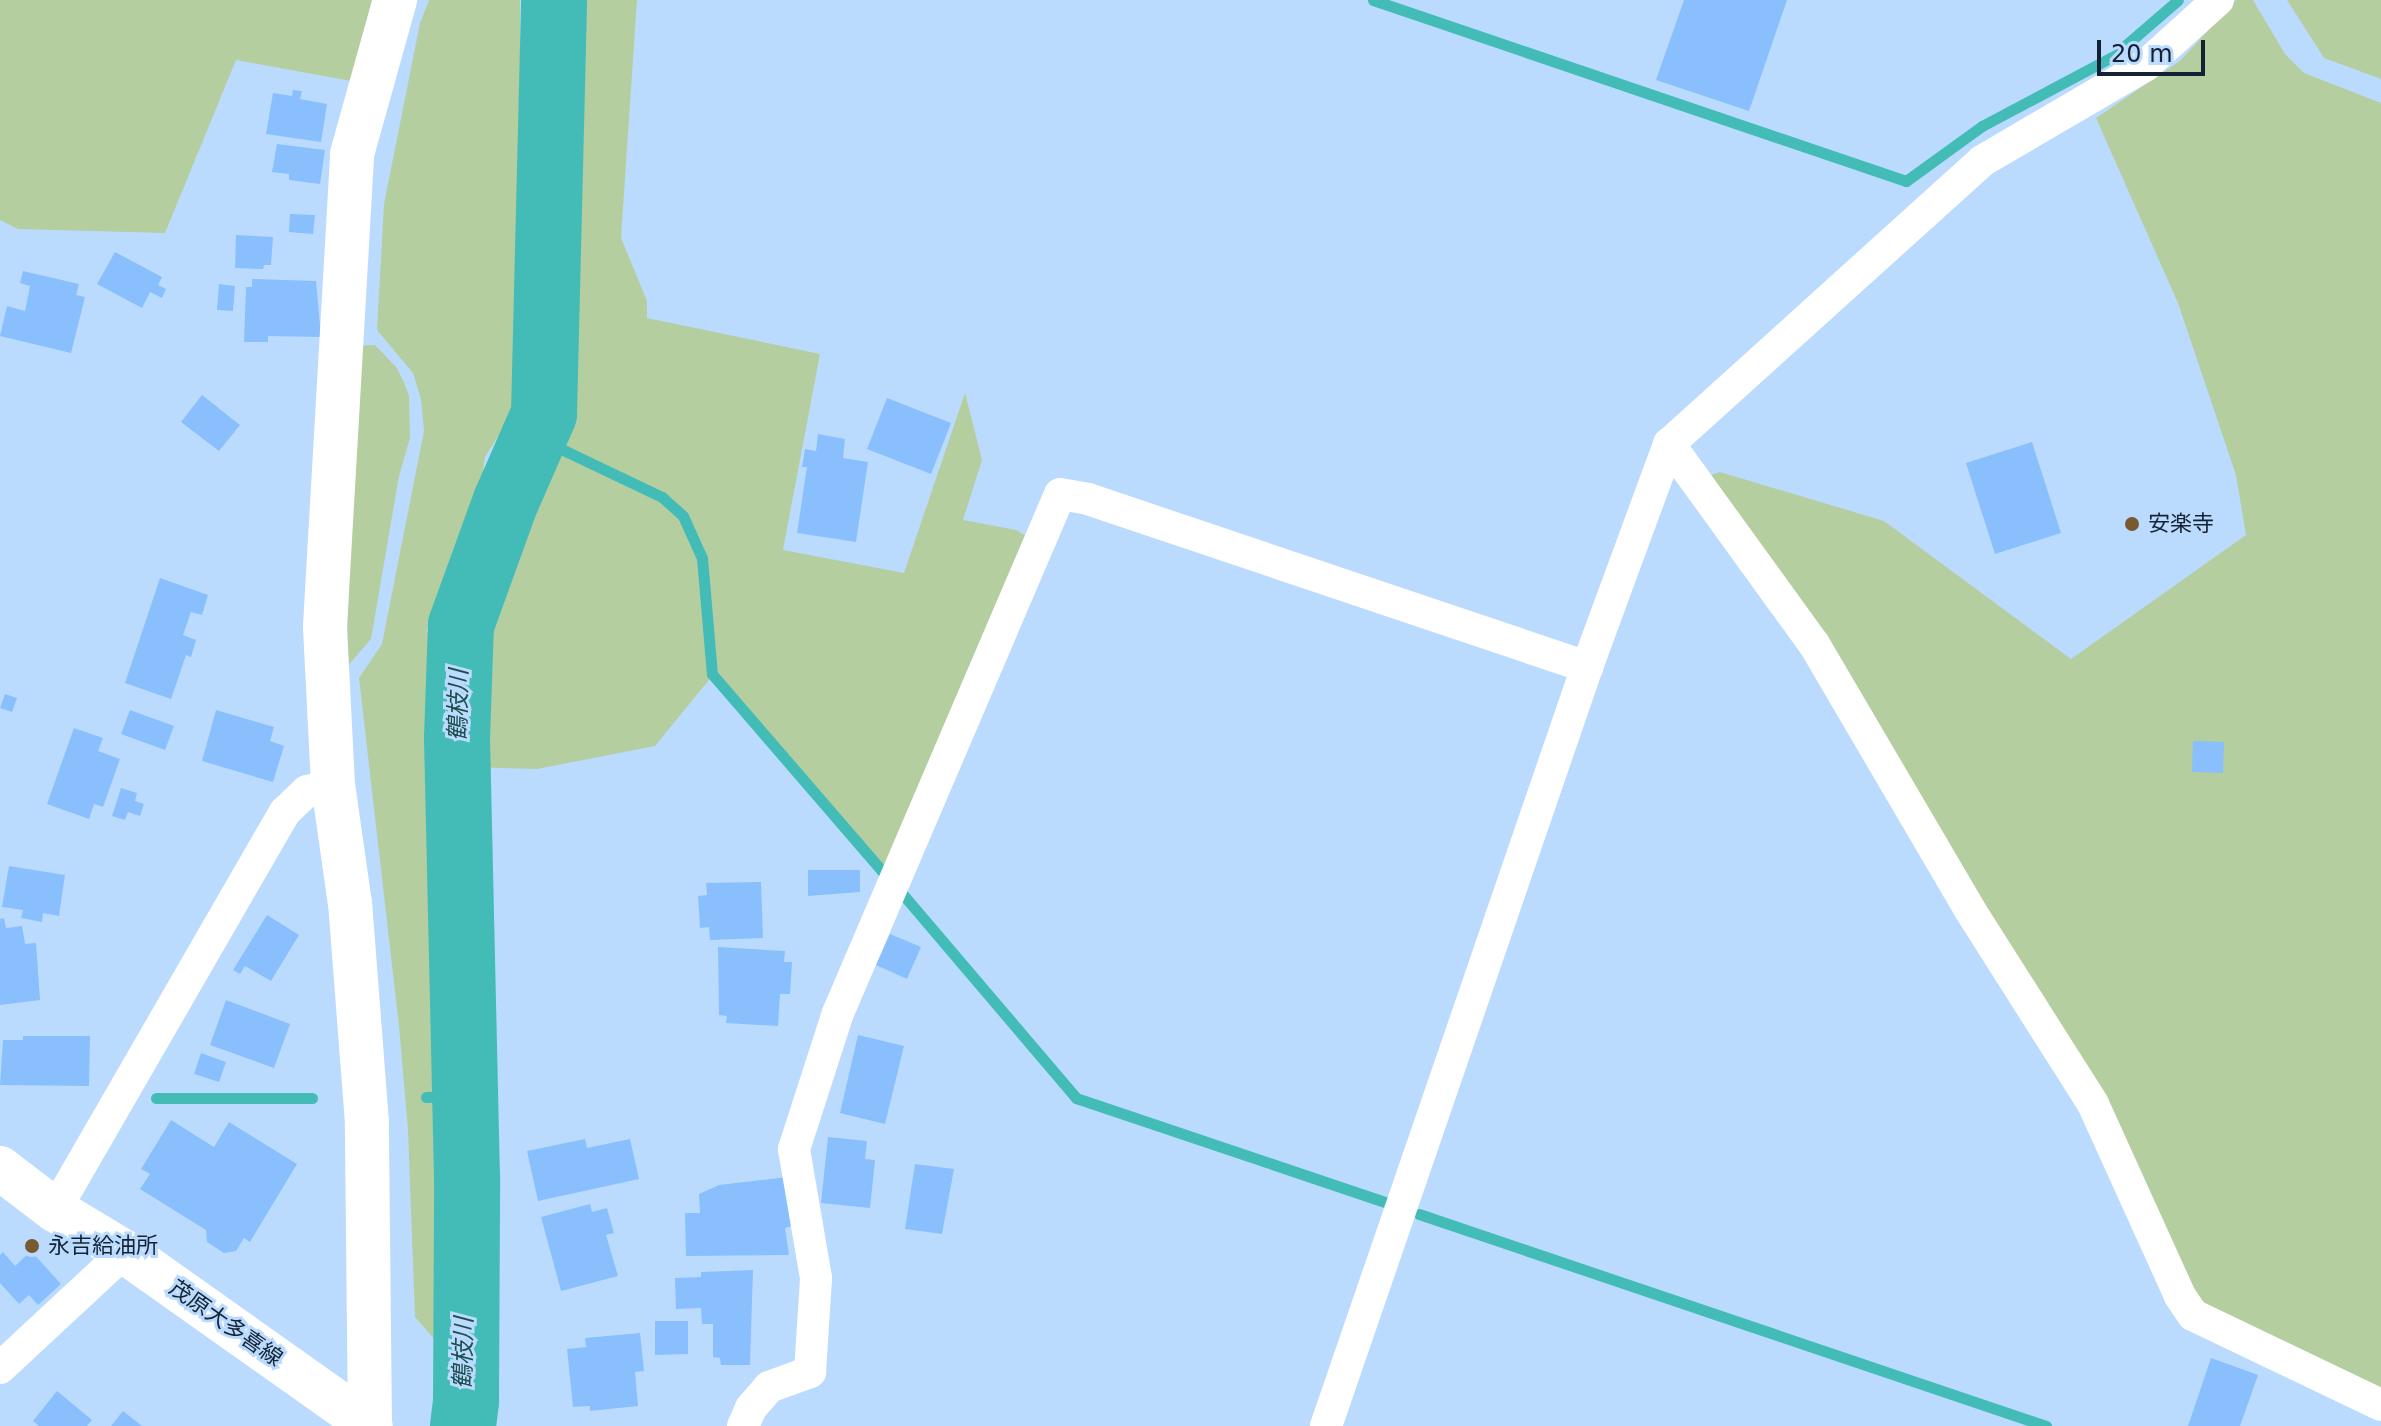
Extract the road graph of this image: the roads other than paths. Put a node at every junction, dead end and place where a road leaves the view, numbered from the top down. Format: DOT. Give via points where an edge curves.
graph roads {
  1 [pos="395,0"];
  2 [pos="2218,0"];
  3 [pos="1669,444"];
  4 [pos="1587,667"];
  5 [pos="333,785"];
  6 [pos="0,1168"];
  7 [pos="55,1210"];
  8 [pos="125,1252"];
  9 [pos="0,1368"];
  10 [pos="2381,1405"];
  11 [pos="370,1426"];
  12 [pos="743,1426"];
  13 [pos="1326,1426"];
  1 -- 5 [label="main road" via="352,154 325,626"];
  2 -- 3 [label="street" via="2146,65 1982,161"];
  3 -- 4 [label="street"];
  3 -- 10 [label="street" via="1814,644 1970,910 2093,1104 2193,1315"];
  4 -- 12 [label="street" via="1104,504 1060,494 838,1013 794,1149 816,1278 810,1372 769,1387"];
  4 -- 13 [label="street"];
  5 -- 7 [label="street" via="307,791 285,812"];
  5 -- 11 [label="main road" via="350,904 367,1123"];
  6 -- 7 [label="main road, 茂原大多喜線"];
  7 -- 8 [label="main road, 茂原大多喜線"];
  8 -- 9 [label="street"];
  8 -- 11 [label="main road, 茂原大多喜線"];
}
